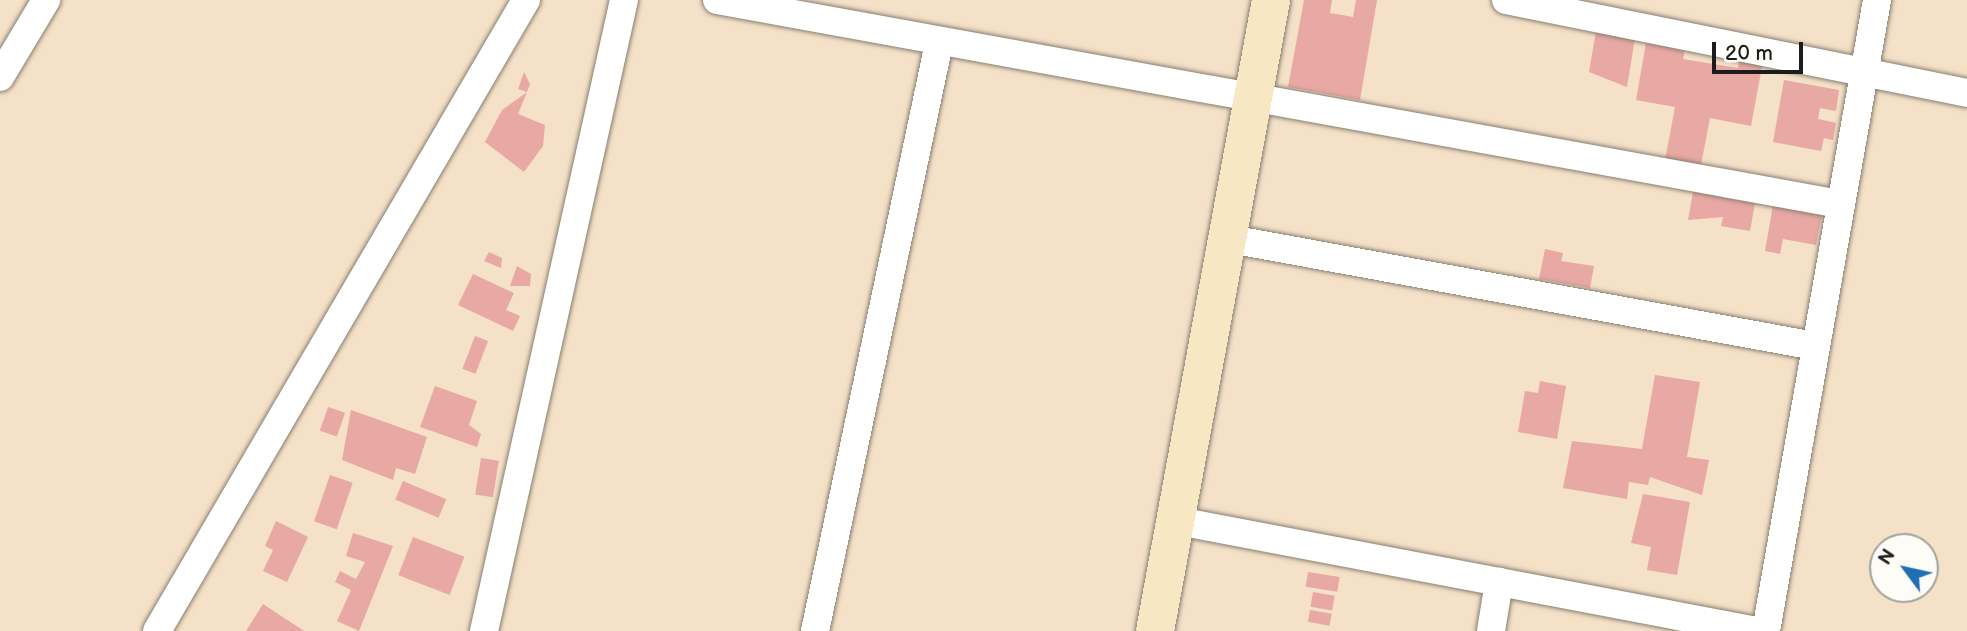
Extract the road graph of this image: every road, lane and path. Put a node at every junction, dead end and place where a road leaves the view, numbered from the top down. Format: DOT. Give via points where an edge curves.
graph roads {
  1 [pos="46,0"];
  2 [pos="526,0"];
  3 [pos="624,0"];
  4 [pos="717,0"];
  5 [pos="1271,0"];
  6 [pos="1506,0"];
  7 [pos="1877,0"];
  8 [pos="939,43"];
  9 [pos="1862,75"];
  10 [pos="0,78"];
  11 [pos="1967,93"];
  12 [pos="1252,97"];
  13 [pos="1839,204"];
  14 [pos="1230,239"];
  15 [pos="1815,346"];
  16 [pos="1178,521"];
  17 [pos="1499,582"];
  18 [pos="157,631"];
  19 [pos="484,631"];
  20 [pos="815,631"];
  21 [pos="1155,631"];
  22 [pos="1491,631"];
  23 [pos="1757,631"];
  24 [pos="1766,631"];
  1 -- 10 [label="street"];
  2 -- 18 [label="street"];
  3 -- 19 [label="street"];
  4 -- 8 [label="street"];
  5 -- 12 [label="street"];
  6 -- 9 [label="street"];
  7 -- 9 [label="street"];
  8 -- 12 [label="street"];
  8 -- 20 [label="street"];
  9 -- 11 [label="street"];
  9 -- 13 [label="street"];
  12 -- 13 [label="street"];
  12 -- 14 [label="street"];
  13 -- 15 [label="street"];
  14 -- 15 [label="street"];
  14 -- 16 [label="street"];
  15 -- 24 [label="street"];
  16 -- 17 [label="street"];
  16 -- 21 [label="street"];
  17 -- 22 [label="street"];
  17 -- 23 [label="street"];
}
